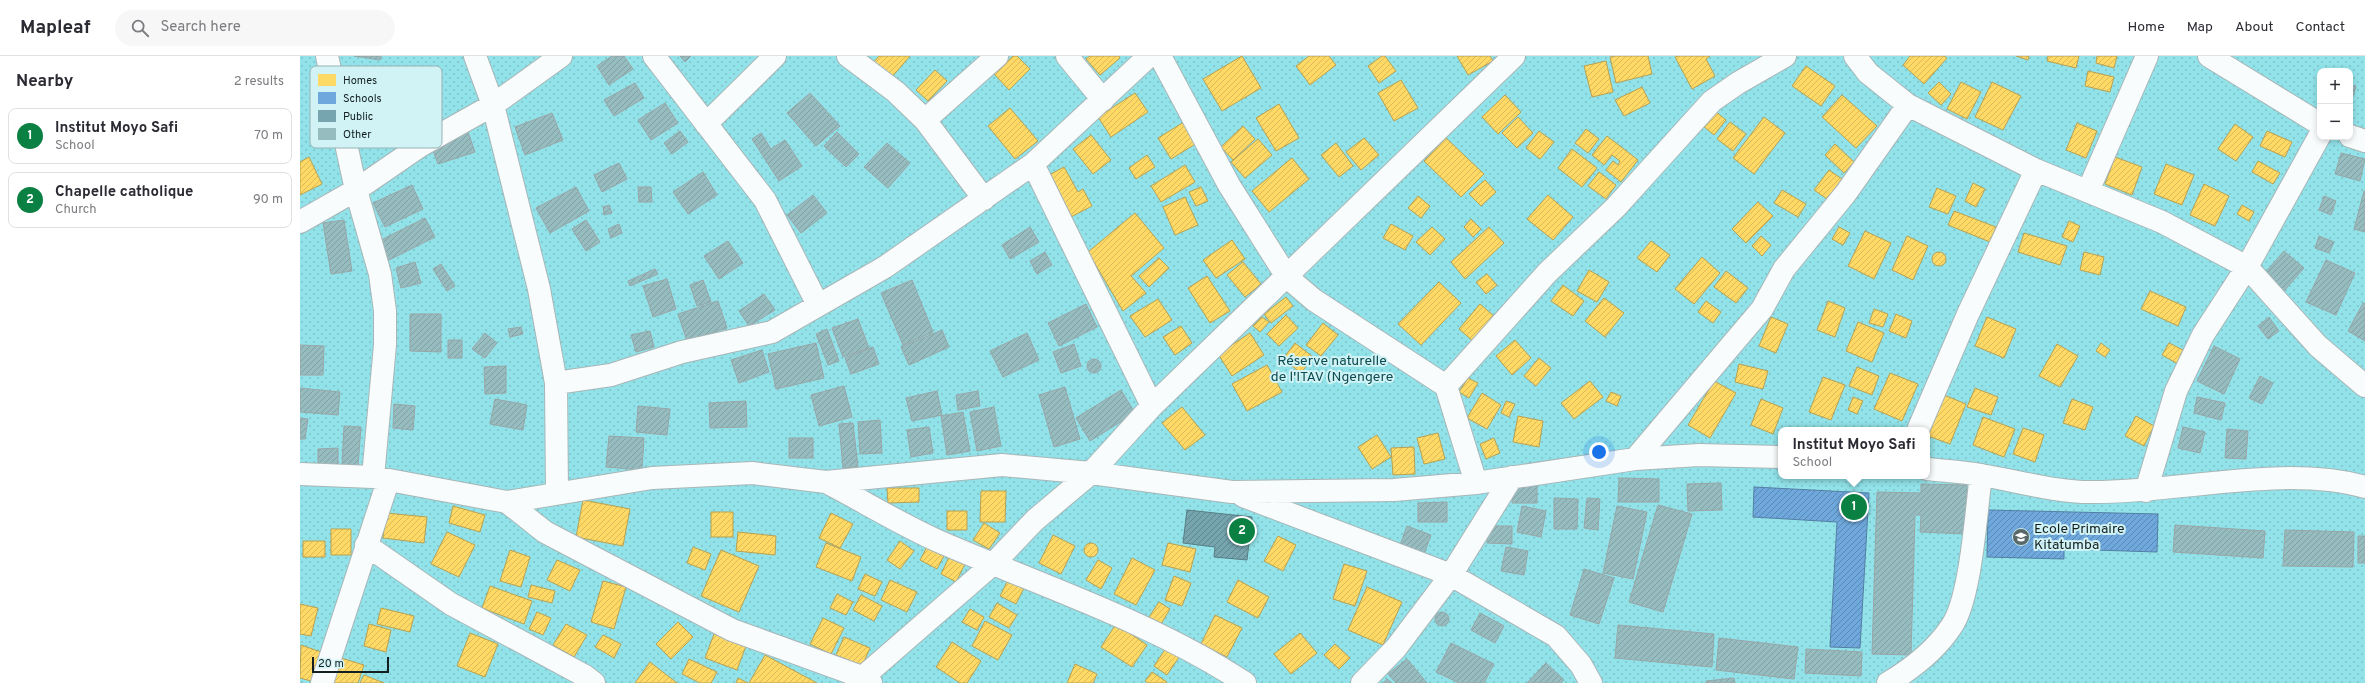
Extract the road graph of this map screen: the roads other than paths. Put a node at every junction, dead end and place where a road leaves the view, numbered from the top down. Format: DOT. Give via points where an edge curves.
graph roads {
  1 [pos="326,56"];
  2 [pos="475,56"];
  3 [pos="561,56"];
  4 [pos="654,56"];
  5 [pos="775,56"];
  6 [pos="848,56"];
  7 [pos="997,56"];
  8 [pos="1067,56"];
  9 [pos="1149,56"];
  10 [pos="1160,56"];
  11 [pos="1514,56"];
  12 [pos="1785,56"];
  13 [pos="1855,56"];
  14 [pos="2148,56"];
  15 [pos="2209,56"];
  16 [pos="328,66"];
  17 [pos="1103,100"];
  18 [pos="493,105"];
  19 [pos="1908,105"];
  20 [pos="925,120"];
  21 [pos="2317,122"];
  22 [pos="706,124"];
  23 [pos="442,134"];
  24 [pos="2353,137"];
  25 [pos="2317,140"];
  26 [pos="2365,141"];
  27 [pos="347,148"];
  28 [pos="417,148"];
  29 [pos="1033,164"];
  30 [pos="2036,170"];
  31 [pos="356,190"];
  32 [pos="2088,191"];
  33 [pos="984,199"];
  34 [pos="300,222"];
  35 [pos="2247,267"];
  36 [pos="1287,276"];
  37 [pos="818,305"];
  38 [pos="556,383"];
  39 [pos="1446,386"];
  40 [pos="2365,386"];
  41 [pos="1152,406"];
  42 [pos="1919,427"];
  43 [pos="1778,457"];
  44 [pos="1635,459"];
  45 [pos="1930,469"];
  46 [pos="1091,473"];
  47 [pos="300,474"];
  48 [pos="1981,475"];
  49 [pos="1512,477"];
  50 [pos="381,479"];
  51 [pos="826,482"];
  52 [pos="1476,483"];
  53 [pos="2365,487"];
  54 [pos="2146,491"];
  55 [pos="1232,492"];
  56 [pos="557,494"];
  57 [pos="507,502"];
  58 [pos="366,545"];
  59 [pos="994,563"];
  60 [pos="1452,575"];
  61 [pos="863,681"];
  62 [pos="322,683"];
  63 [pos="594,683"];
  64 [pos="1245,683"];
  65 [pos="1362,683"];
  66 [pos="1591,683"];
  67 [pos="1888,683"];
  1 -- 16 [label="street"];
  2 -- 18 [label="street"];
  3 -- 18 [label="street"];
  4 -- 22 [label="street"];
  5 -- 22 [label="street"];
  6 -- 20 [label="street" via="896,92"];
  7 -- 20 [label="street"];
  8 -- 17 [label="street"];
  9 -- 17 [label="street"];
  10 -- 36 [label="street" via="1229,185"];
  11 -- 36 [label="street"];
  12 -- 39 [label="street" via="1738,82 1712,101 1616,207 1547,273"];
  13 -- 19 [label="street" via="1868,73"];
  14 -- 32 [label="street"];
  15 -- 21 [label="street"];
  17 -- 29 [label="street"];
  18 -- 23 [label="street"];
  18 -- 38 [label="street" via="539,289"];
  19 -- 30 [label="street"];
  19 -- 44 [label="street" via="1846,193 1784,269 1762,309"];
  20 -- 33 [label="street"];
  22 -- 37 [label="street" via="765,200"];
  24 -- 26 [label="street"];
  25 -- 35 [label="street"];
  27 -- 31 [label="street"];
  28 -- 31 [label="street"];
  29 -- 33 [label="street"];
  29 -- 41 [label="street"];
  30 -- 32 [label="street"];
  30 -- 42 [label="street" via="1968,314"];
  31 -- 34 [label="street"];
  31 -- 50 [label="street" via="380,274 385,311"];
  32 -- 35 [label="street" via="2162,222"];
  33 -- 37 [label="street" via="885,267"];
  35 -- 40 [label="street" via="2318,346"];
  35 -- 54 [label="street" via="2202,335 2176,391"];
  36 -- 39 [label="street" via="1314,300"];
  36 -- 41 [label="street"];
  37 -- 38 [label="street" via="772,332 682,352 611,375"];
  38 -- 56 [label="street"];
  39 -- 52 [label="street"];
  41 -- 46 [label="street"];
  43 -- 44 [label="street" via="1699,455"];
  44 -- 49 [label="street"];
  45 -- 48 [label="street"];
  46 -- 51 [label="street" via="1002,465"];
  46 -- 55 [label="street"];
  46 -- 59 [label="street" via="1035,520"];
  47 -- 50 [label="street"];
  48 -- 54 [label="street" via="2035,486 2090,492"];
  48 -- 67 [label="street" via="1966,589 1952,626 1922,661"];
  49 -- 52 [label="street"];
  49 -- 60 [label="street"];
  50 -- 57 [label="street"];
  50 -- 58 [label="street"];
  51 -- 56 [label="street" via="752,473 652,478"];
  51 -- 59 [label="street" via="937,540"];
  52 -- 55 [label="street" via="1394,490"];
  53 -- 54 [label="street" via="2303,478"];
  55 -- 60 [label="street"];
  56 -- 57 [label="street"];
  57 -- 61 [label="street" via="545,532 732,630"];
  58 -- 62 [label="street"];
  58 -- 63 [label="street" via="451,604"];
  59 -- 61 [label="street"];
  59 -- 64 [label="street" via="1177,643 1217,664"];
  60 -- 65 [label="street" via="1396,648"];
  60 -- 66 [label="street" via="1556,636 1581,665"];
}
